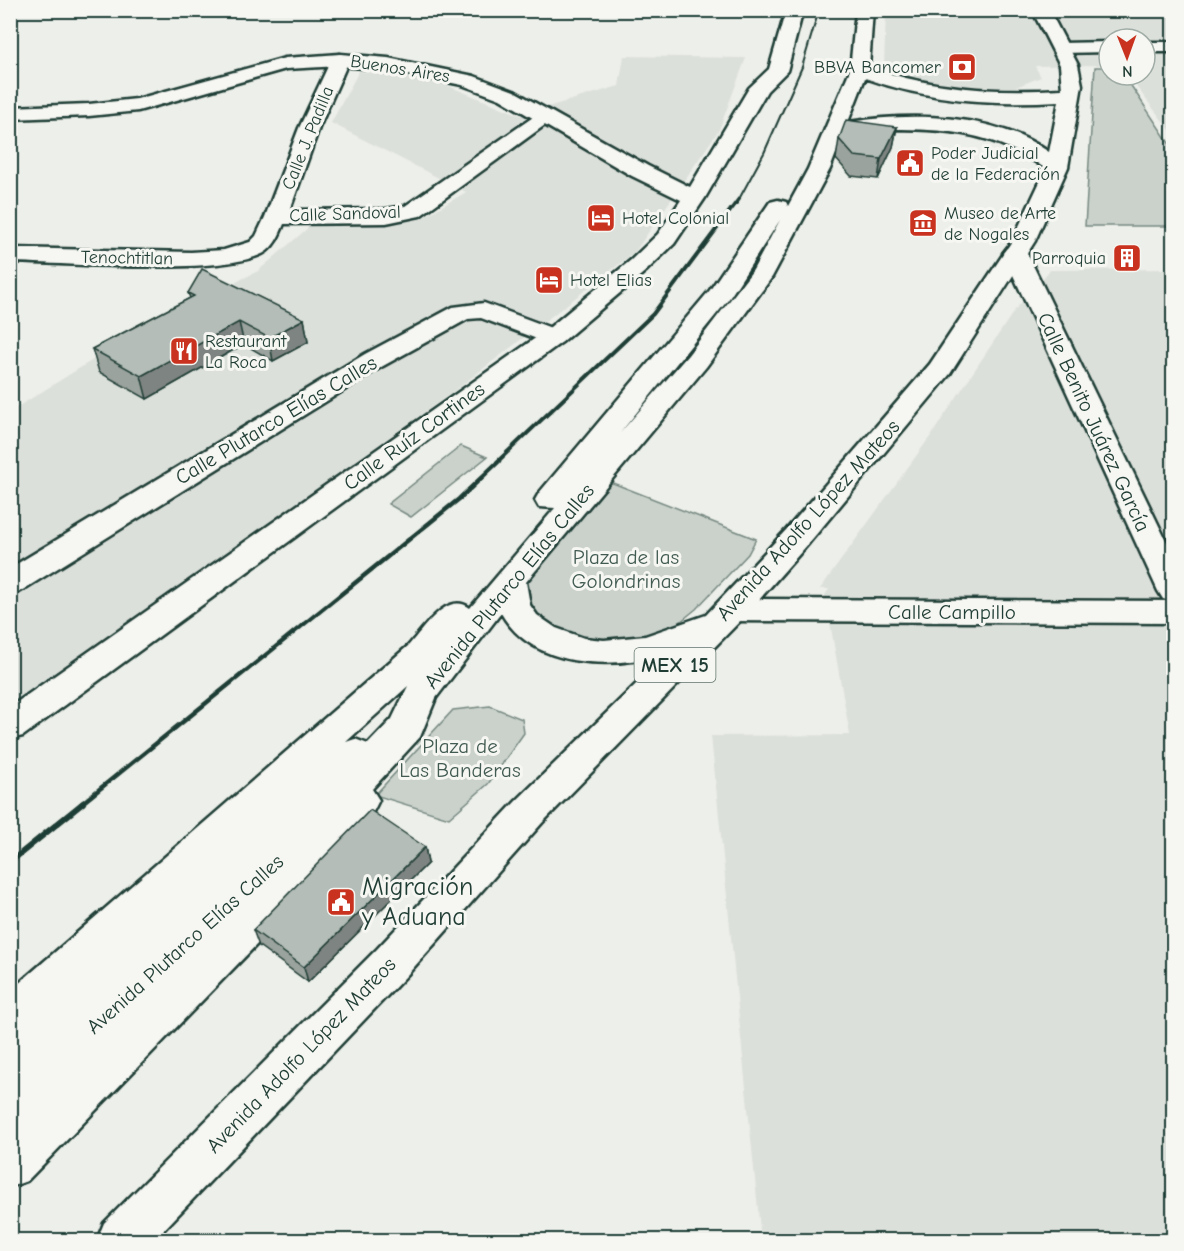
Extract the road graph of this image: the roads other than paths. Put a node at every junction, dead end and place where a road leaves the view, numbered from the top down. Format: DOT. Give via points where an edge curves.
graph roads {
  1 [pos="795,10"];
  2 [pos="853,10"];
  3 [pos="865,10"];
  4 [pos="1040,10"];
  5 [pos="1097,47"];
  6 [pos="1157,47"];
  7 [pos="1173,47"];
  8 [pos="1061,48"];
  9 [pos="340,60"];
  10 [pos="859,70"];
  11 [pos="1071,94"];
  12 [pos="10,113"];
  13 [pos="546,117"];
  14 [pos="836,130"];
  15 [pos="1058,167"];
  16 [pos="694,198"];
  17 [pos="276,216"];
  18 [pos="1014,253"];
  19 [pos="242,254"];
  20 [pos="10,255"];
  21 [pos="552,337"];
  22 [pos="510,580"];
  23 [pos="10,583"];
  24 [pos="1173,591"];
  25 [pos="1173,612"];
  26 [pos="728,613"];
  27 [pos="421,693"];
  28 [pos="10,726"];
  29 [pos="387,748"];
  30 [pos="10,1019"];
  31 [pos="10,1067"];
  32 [pos="10,1105"];
  33 [pos="10,1164"];
  34 [pos="122,1240"];
  1 -- 16 [label="main road, Calle Ruíz Cortines" via="778,71 760,75"];
  2 -- 30 [label="main road" via="835,87 812,142 761,234 687,336 475,594 411,663"];
  3 -- 10 [label="main road, Avenida Plutarco Elías Calles"];
  4 -- 8 [label="main road, Avenida Adolfo López Mateos / MEX 15"];
  5 -- 8 [label="main road"];
  6 -- 7 [label="main road"];
  8 -- 11 [label="main road, Avenida Adolfo López Mateos / MEX 15" via="1069,65"];
  9 -- 12 [label="main road, Buenos Aires" via="262,69 138,105"];
  9 -- 13 [label="main road, Buenos Aires" via="388,64 467,80 507,95"];
  9 -- 17 [label="main road, Calle J. Padilla"];
  10 -- 11 [label="main road" via="918,90 958,96"];
  10 -- 14 [label="main road, Avenida Plutarco Elías Calles"];
  11 -- 15 [label="main road, Avenida Adolfo López Mateos / MEX 15"];
  13 -- 16 [label="main road, Buenos Aires"];
  13 -- 17 [label="main road, Calle Sandoval" via="412,211 386,216"];
  14 -- 15 [label="main road" via="899,122 988,132 1023,143"];
  14 -- 22 [label="main road, Avenida Plutarco Elías Calles" via="764,272 697,361"];
  15 -- 18 [label="main road, Avenida Adolfo López Mateos / MEX 15"];
  16 -- 21 [label="main road, Calle Ruíz Cortines" via="666,239"];
  17 -- 19 [label="main road, Calle Sandoval" via="263,244"];
  18 -- 24 [label="main road, Calle Benito Juárez García"];
  18 -- 26 [label="main road, Avenida Adolfo López Mateos / MEX 15" via="941,368"];
  19 -- 20 [label="main road, Tenochtitlan" via="191,259"];
  21 -- 23 [label="main road, Calle Plutarco Elías Calles" via="484,310 462,312 374,360"];
  21 -- 28 [label="main road, Calle Ruíz Cortines"];
  22 -- 26 [label="main road" via="515,610 532,630 554,643 581,650 619,652 653,647"];
  22 -- 27 [label="main road, Avenida Plutarco Elías Calles"];
  25 -- 26 [label="main road, Calle Campillo"];
  26 -- 34 [label="main road, Avenida Adolfo López Mateos / MEX 15" via="551,789 392,962"];
  27 -- 29 [label="main road, Avenida Plutarco Elías Calles" via="406,727"];
  27 -- 31 [label="main road"];
  29 -- 32 [label="main road, Avenida Plutarco Elías Calles" via="235,903"];
  29 -- 33 [label="main road" via="351,819"];
}
